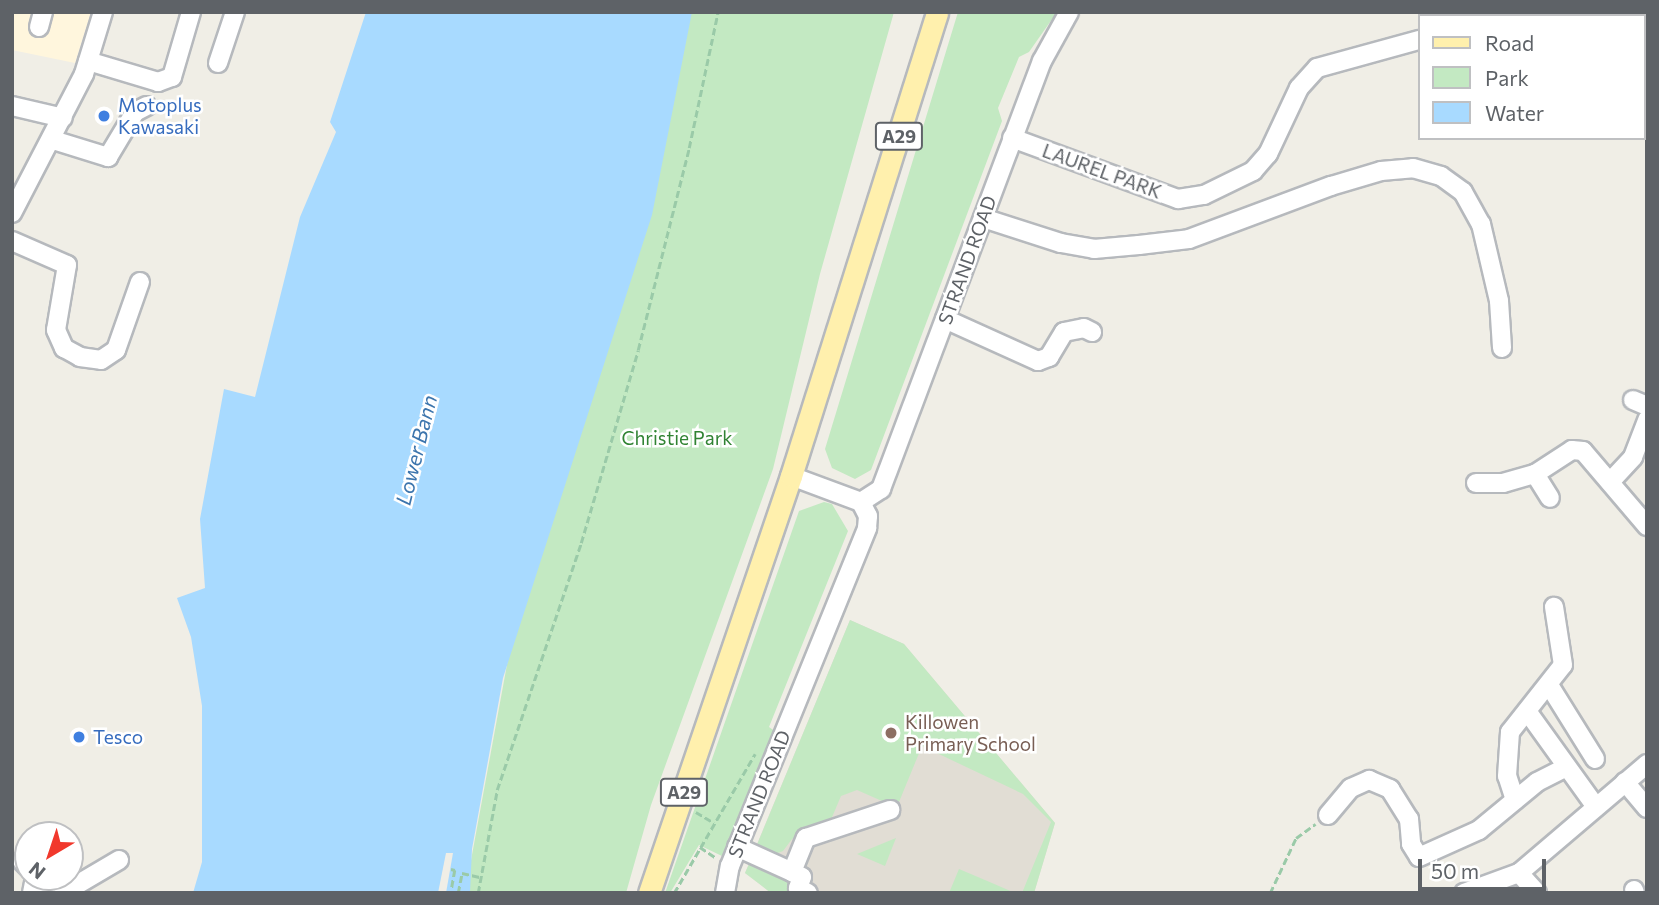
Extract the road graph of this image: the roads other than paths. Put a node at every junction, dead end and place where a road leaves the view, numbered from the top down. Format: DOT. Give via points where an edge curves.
graph roads {
  1 [pos="103,12"];
  2 [pos="191,12"];
  3 [pos="235,12"];
  4 [pos="937,12"];
  5 [pos="1069,12"];
  6 [pos="1418,40"];
  7 [pos="88,61"];
  8 [pos="218,63"];
  9 [pos="12,106"];
  10 [pos="147,106"];
  11 [pos="63,118"];
  12 [pos="1012,138"];
  13 [pos="53,140"];
  14 [pos="12,213"];
  15 [pos="983,218"];
  16 [pos="12,242"];
  17 [pos="140,282"];
  18 [pos="945,319"];
  19 [pos="1093,332"];
  20 [pos="1502,348"];
  21 [pos="1647,420"];
  22 [pos="1535,474"];
  23 [pos="792,476"];
  24 [pos="1610,482"];
  25 [pos="1476,483"];
  26 [pos="1549,498"];
  27 [pos="861,502"];
  28 [pos="1647,526"];
  29 [pos="1553,607"];
  30 [pos="1549,685"];
  31 [pos="1527,711"];
  32 [pos="1595,759"];
  33 [pos="1647,764"];
  34 [pos="1566,768"];
  35 [pos="1625,782"];
  36 [pos="1515,800"];
  37 [pos="1596,807"];
  38 [pos="1647,808"];
  39 [pos="890,810"];
  40 [pos="1328,815"];
  41 [pos="737,847"];
  42 [pos="119,860"];
  43 [pos="792,872"];
  44 [pos="1519,873"];
  45 [pos="63,893"];
  46 [pos="649,893"];
  47 [pos="725,893"];
  48 [pos="808,893"];
  49 [pos="1464,893"];
  50 [pos="1537,893"];
  1 -- 7 [label="street"];
  2 -- 7 [label="street" via="172,77 158,82"];
  3 -- 8 [label="street"];
  4 -- 23 [label="main road, A29"];
  5 -- 12 [label="street, STRAND ROAD" via="1042,61"];
  6 -- 12 [label="street, LAUREL PARK" via="1317,68 1299,88 1268,154 1253,172 1203,195 1178,199"];
  7 -- 11 [label="street"];
  9 -- 11 [label="street"];
  10 -- 13 [label="street" via="135,112 108,157"];
  11 -- 13 [label="street"];
  12 -- 15 [label="street, STRAND ROAD"];
  13 -- 14 [label="street"];
  15 -- 18 [label="street, STRAND ROAD"];
  15 -- 20 [label="street" via="1051,241 1094,249 1152,244 1189,239 1381,172 1413,168 1441,176 1463,192 1481,224 1499,301"];
  16 -- 17 [label="street" via="67,265 56,330 64,348 80,357 101,360 116,350"];
  18 -- 19 [label="street" via="1038,361 1049,357 1064,332 1084,328"];
  18 -- 27 [label="street, STRAND ROAD" via="881,489"];
  21 -- 24 [label="street" via="1633,457"];
  22 -- 24 [label="street" via="1572,450 1583,451"];
  22 -- 25 [label="street" via="1503,483"];
  22 -- 26 [label="street"];
  23 -- 27 [label="street"];
  23 -- 46 [label="main road, A29"];
  24 -- 28 [label="street"];
  27 -- 41 [label="street, STRAND ROAD" via="868,516 867,528"];
  29 -- 30 [label="street" via="1563,665"];
  30 -- 31 [label="street"];
  30 -- 32 [label="street"];
  31 -- 34 [label="street" via="1561,753"];
  31 -- 36 [label="street" via="1510,732 1507,776"];
  33 -- 35 [label="street"];
  34 -- 36 [label="street"];
  34 -- 37 [label="street"];
  35 -- 37 [label="street"];
  35 -- 38 [label="street"];
  36 -- 40 [label="street" via="1479,830 1419,857 1411,844 1409,819 1390,789 1369,780 1351,788"];
  37 -- 44 [label="street"];
  39 -- 43 [label="street" via="806,838"];
  41 -- 43 [label="street"];
  41 -- 47 [label="street, STRAND ROAD"];
  42 -- 45 [label="street"];
  43 -- 48 [label="street" via="802,877 798,888"];
  44 -- 49 [label="street"];
  44 -- 50 [label="street"];
}
